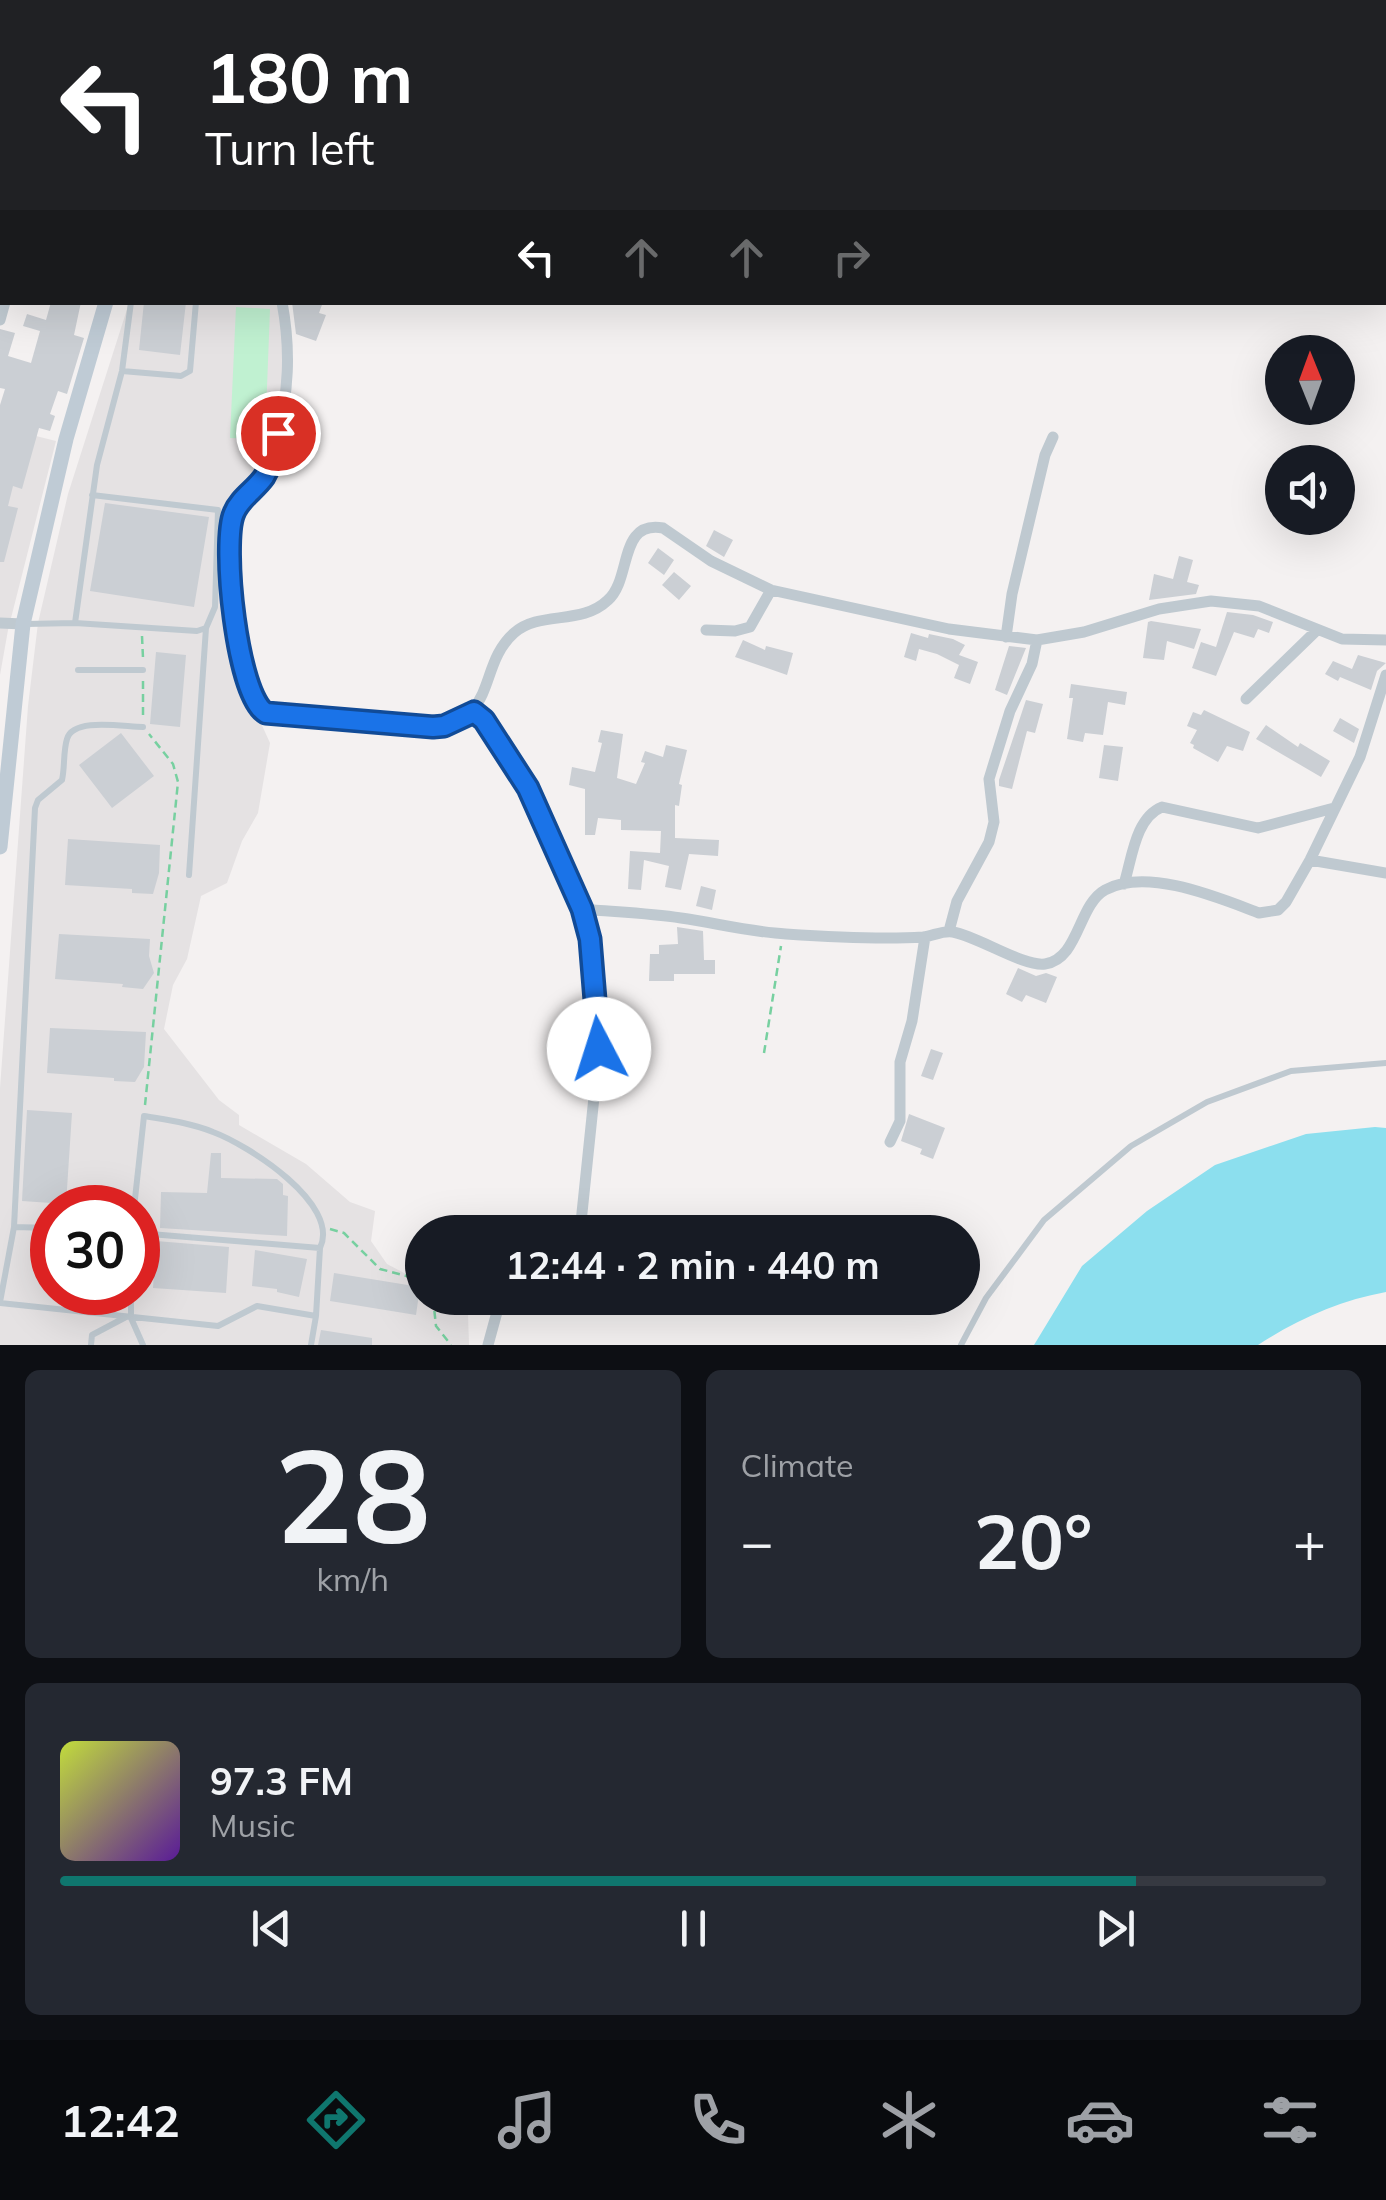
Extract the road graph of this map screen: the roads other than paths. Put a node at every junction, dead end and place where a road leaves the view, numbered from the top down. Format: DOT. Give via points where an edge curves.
graph roads {
  1 [pos="105,305"];
  2 [pos="131,305"];
  3 [pos="196,305"];
  4 [pos="282,305"];
  5 [pos="122,371"];
  6 [pos="1052,437"];
  7 [pos="92,495"];
  8 [pos="771,590"];
  9 [pos="0,623"];
  10 [pos="23,624"];
  11 [pos="75,624"];
  12 [pos="206,628"];
  13 [pos="706,630"];
  14 [pos="1316,630"];
  15 [pos="1006,636"];
  16 [pos="1037,640"];
  17 [pos="1386,640"];
  18 [pos="78,670"];
  19 [pos="143,670"];
  20 [pos="1386,676"];
  21 [pos="1246,699"];
  22 [pos="474,712"];
  23 [pos="143,727"];
  24 [pos="1334,808"];
  25 [pos="0,848"];
  26 [pos="1310,860"];
  27 [pos="1386,873"];
  28 [pos="189,875"];
  29 [pos="1124,884"];
  30 [pos="582,909"];
  31 [pos="948,931"];
  32 [pos="925,937"];
  33 [pos="1386,1062"];
  34 [pos="890,1142"];
  35 [pos="136,1185"];
  36 [pos="582,1215"];
  37 [pos="14,1227"];
  38 [pos="30,1227"];
  39 [pos="160,1235"];
  40 [pos="320,1248"];
  41 [pos="0,1302"];
  42 [pos="129,1315"];
  43 [pos="496,1315"];
  44 [pos="316,1316"];
  45 [pos="129,1318"];
  46 [pos="91,1345"];
  47 [pos="144,1345"];
  48 [pos="311,1345"];
  49 [pos="488,1345"];
  50 [pos="962,1345"];
  1 -- 10 [label="main road"];
  2 -- 5 [label="lane"];
  3 -- 5 [label="lane" via="190,371"];
  4 -- 22 [label="street" via="286,402 270,464 231,525 232,598 254,700 266,713 433,727"];
  5 -- 7 [label="lane"];
  6 -- 15 [label="street"];
  7 -- 11 [label="lane"];
  7 -- 12 [label="lane" via="218,510 215,608"];
  8 -- 13 [label="street" via="750,627"];
  8 -- 15 [label="street"];
  8 -- 22 [label="street" via="710,561 663,528 644,529 632,540 608,601 512,634"];
  9 -- 10 [label="street"];
  10 -- 11 [label="lane"];
  10 -- 25 [label="main road"];
  11 -- 12 [label="lane"];
  12 -- 28 [label="lane"];
  14 -- 16 [label="street" via="1259,606 1211,601"];
  14 -- 17 [label="street" via="1362,642"];
  14 -- 21 [label="street"];
  15 -- 16 [label="street"];
  16 -- 31 [label="street" via="989,779 994,822 988,842"];
  18 -- 19 [label="lane"];
  20 -- 24 [label="street" via="1360,757"];
  22 -- 30 [label="street" via="528,788"];
  23 -- 37 [label="lane" via="77,726 67,738 62,780 35,808"];
  24 -- 26 [label="street"];
  24 -- 29 [label="street" via="1258,828 1162,807 1143,823"];
  26 -- 27 [label="street"];
  26 -- 29 [label="street" via="1286,902 1270,912 1190,888"];
  29 -- 31 [label="street" via="1092,902 1063,955 1048,964 1032,964"];
  30 -- 32 [label="street" via="783,934"];
  30 -- 36 [label="street" via="599,1049"];
  31 -- 32 [label="street"];
  32 -- 34 [label="street" via="900,1062 900,1121"];
  33 -- 50 [label="lane" via="1291,1071 1208,1102 1131,1146 1044,1220 986,1298"];
  35 -- 40 [label="lane" via="144,1116 212,1132 266,1160 312,1205 324,1228"];
  37 -- 38 [label="lane"];
  37 -- 41 [label="lane"];
  39 -- 40 [label="lane"];
  40 -- 44 [label="lane"];
  41 -- 45 [label="lane"];
  42 -- 45 [label="lane"];
  43 -- 49 [label="street"];
  44 -- 45 [label="lane" via="257,1306 218,1326"];
  44 -- 48 [label="lane"];
  45 -- 46 [label="lane" via="92,1335"];
  45 -- 47 [label="lane"];
}
